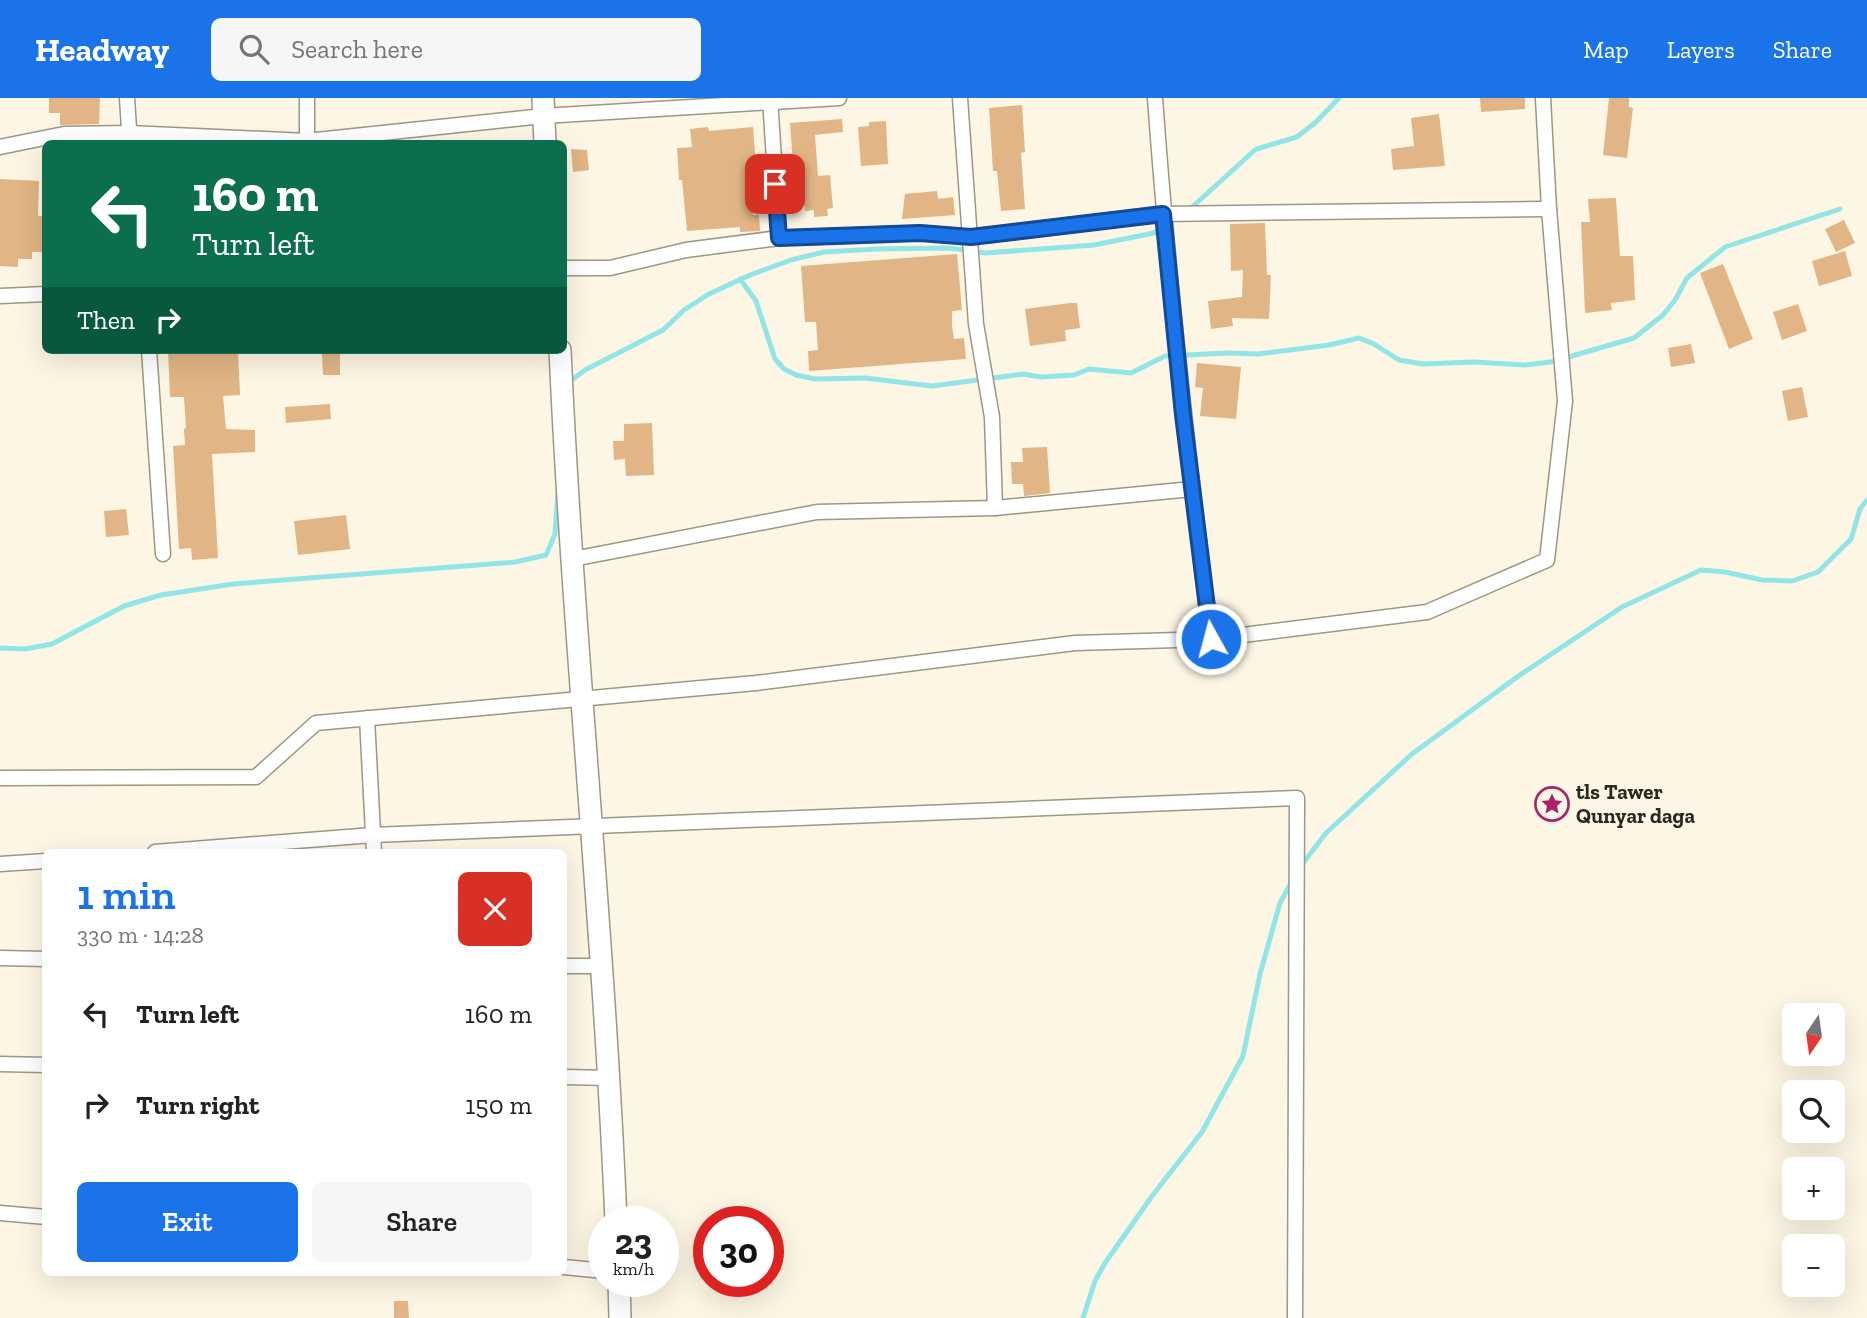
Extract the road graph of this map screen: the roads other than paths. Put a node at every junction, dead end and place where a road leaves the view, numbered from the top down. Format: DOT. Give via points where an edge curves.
graph roads {
  1 [pos="127,98"];
  2 [pos="307,98"];
  3 [pos="839,98"];
  4 [pos="960,98"];
  5 [pos="1155,98"];
  6 [pos="1543,98"];
  7 [pos="770,100"];
  8 [pos="543,107"];
  9 [pos="129,138"];
  10 [pos="248,140"];
  11 [pos="307,140"];
  12 [pos="314,140"];
  13 [pos="545,140"];
  14 [pos="0,147"];
  15 [pos="1549,209"];
  16 [pos="1163,214"];
  17 [pos="971,237"];
  18 [pos="779,238"];
  19 [pos="567,268"];
  20 [pos="42,294"];
  21 [pos="0,296"];
  22 [pos="149,354"];
  23 [pos="560,354"];
  24 [pos="1192,489"];
  25 [pos="995,508"];
  26 [pos="163,554"];
  27 [pos="573,559"];
  28 [pos="1211,639"];
  29 [pos="581,698"];
  30 [pos="367,718"];
  31 [pos="0,778"];
  32 [pos="593,828"];
  33 [pos="373,835"];
  34 [pos="193,849"];
  35 [pos="374,849"];
  36 [pos="42,861"];
  37 [pos="0,864"];
  38 [pos="0,958"];
  39 [pos="42,959"];
  40 [pos="567,966"];
  41 [pos="602,966"];
  42 [pos="0,1064"];
  43 [pos="42,1065"];
  44 [pos="567,1077"];
  45 [pos="609,1078"];
  46 [pos="615,1206"];
  47 [pos="0,1213"];
  48 [pos="42,1217"];
  49 [pos="567,1267"];
  50 [pos="588,1269"];
  51 [pos="619,1297"];
  52 [pos="620,1318"];
  53 [pos="1295,1318"];
  1 -- 9 [label="street"];
  2 -- 11 [label="street"];
  3 -- 7 [label="street"];
  4 -- 17 [label="street"];
  5 -- 16 [label="street"];
  6 -- 15 [label="street"];
  7 -- 8 [label="street"];
  7 -- 18 [label="street"];
  8 -- 12 [label="street"];
  8 -- 13 [label="street"];
  9 -- 10 [label="street"];
  9 -- 14 [label="street" via="64,134"];
  15 -- 16 [label="street"];
  15 -- 28 [label="street" via="1566,401 1547,560 1427,612"];
  16 -- 17 [label="street"];
  16 -- 24 [label="street"];
  17 -- 18 [label="street" via="920,233"];
  17 -- 25 [label="street" via="976,324 992,417"];
  18 -- 19 [label="street" via="686,250 610,268"];
  20 -- 21 [label="street"];
  22 -- 26 [label="street"];
  23 -- 27 [label="street"];
  24 -- 25 [label="street"];
  24 -- 28 [label="street"];
  25 -- 27 [label="street" via="817,512"];
  27 -- 29 [label="street"];
  28 -- 29 [label="street" via="1075,643"];
  29 -- 30 [label="street"];
  29 -- 32 [label="street"];
  30 -- 31 [label="street" via="316,723 256,777"];
  30 -- 33 [label="street"];
  32 -- 33 [label="street"];
  32 -- 41 [label="street"];
  32 -- 53 [label="street" via="1297,798"];
  33 -- 34 [label="street"];
  33 -- 35 [label="street"];
  36 -- 37 [label="street"];
  38 -- 39 [label="street"];
  40 -- 41 [label="street"];
  41 -- 45 [label="street"];
  42 -- 43 [label="street"];
  44 -- 45 [label="street"];
  45 -- 46 [label="street"];
  47 -- 48 [label="street"];
  49 -- 50 [label="street"];
  51 -- 52 [label="street"];
}
